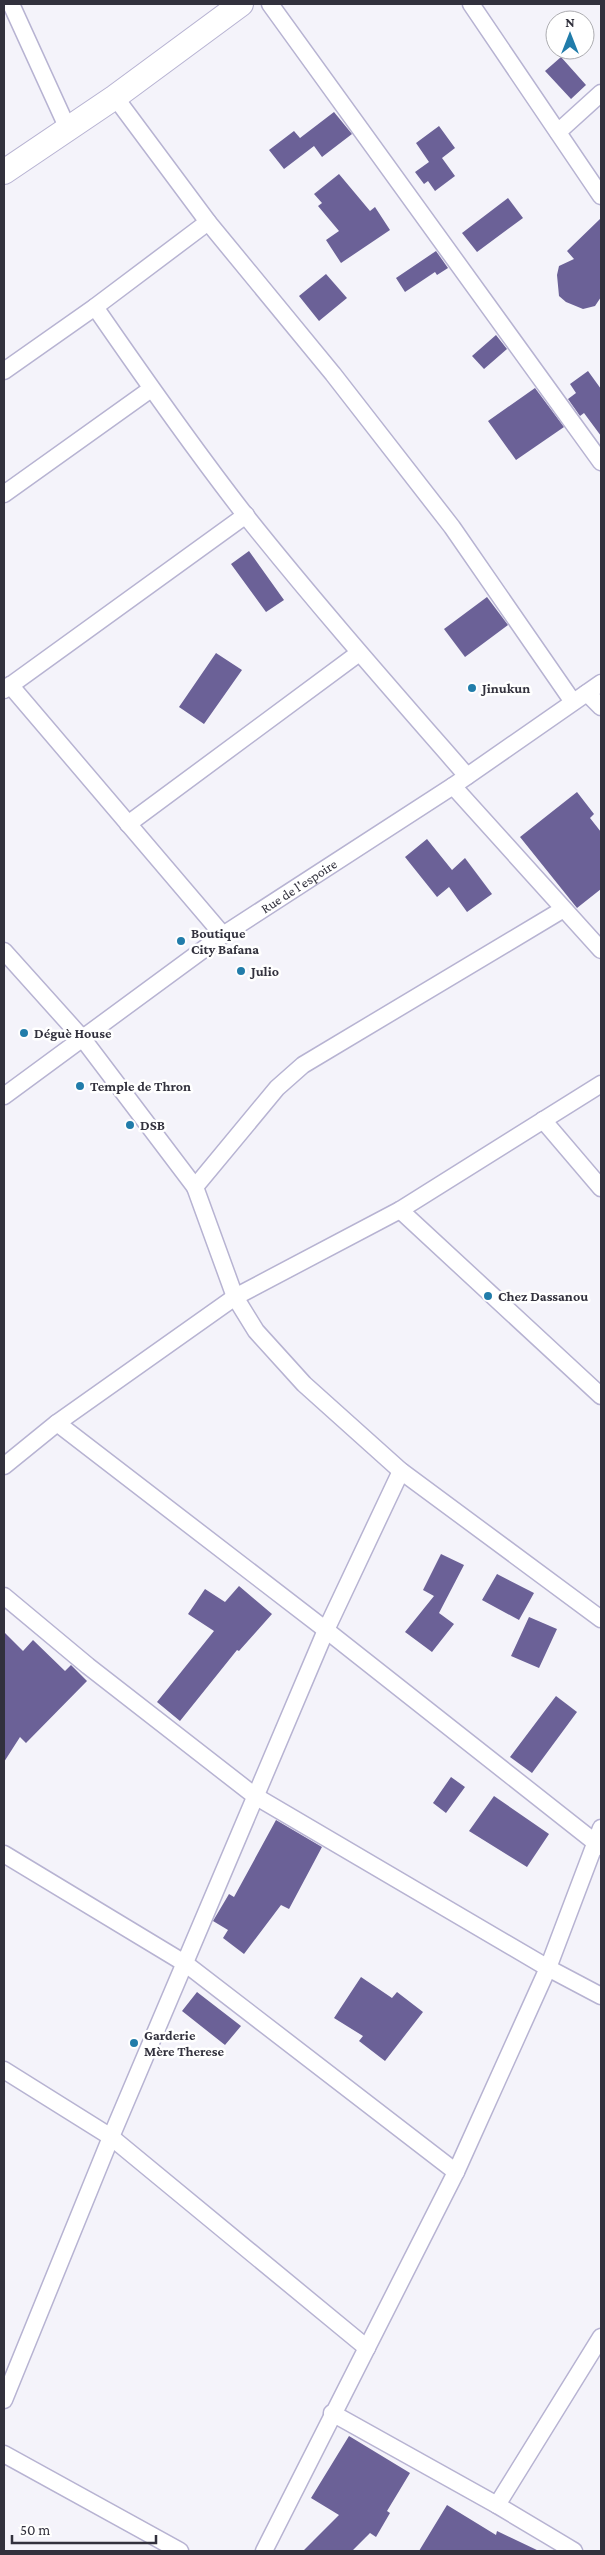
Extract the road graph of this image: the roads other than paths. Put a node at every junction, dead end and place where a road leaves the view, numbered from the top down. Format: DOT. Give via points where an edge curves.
graph roads {
  1 [pos="11,4"];
  2 [pos="270,4"];
  3 [pos="471,4"];
  4 [pos="227,8"];
  5 [pos="601,93"];
  6 [pos="115,97"];
  7 [pos="68,129"];
  8 [pos="558,132"];
  9 [pos="4,172"];
  10 [pos="601,196"];
  11 [pos="208,222"];
  12 [pos="95,307"];
  13 [pos="4,371"];
  14 [pos="151,389"];
  15 [pos="601,462"];
  16 [pos="4,494"];
  17 [pos="246,515"];
  18 [pos="359,653"];
  19 [pos="601,683"];
  20 [pos="7,688"];
  21 [pos="587,693"];
  22 [pos="572,702"];
  23 [pos="601,707"];
  24 [pos="467,776"];
  25 [pos="453,786"];
  26 [pos="128,824"];
  27 [pos="562,910"];
  28 [pos="223,934"];
  29 [pos="601,950"];
  30 [pos="4,951"];
  31 [pos="83,1039"];
  32 [pos="601,1084"];
  33 [pos="4,1096"];
  34 [pos="543,1120"];
  35 [pos="195,1187"];
  36 [pos="601,1188"];
  37 [pos="400,1210"];
  38 [pos="235,1297"];
  39 [pos="601,1396"];
  40 [pos="56,1423"];
  41 [pos="4,1466"];
  42 [pos="401,1471"];
  43 [pos="4,1596"];
  44 [pos="601,1619"];
  45 [pos="326,1630"];
  46 [pos="256,1796"];
  47 [pos="599,1839"];
  48 [pos="4,1854"];
  49 [pos="186,1964"];
  50 [pos="548,1968"];
  51 [pos="601,1996"];
  52 [pos="4,2070"];
  53 [pos="111,2137"];
  54 [pos="456,2172"];
  55 [pos="601,2337"];
  56 [pos="367,2348"];
  57 [pos="4,2400"];
  58 [pos="332,2413"];
  59 [pos="4,2454"];
  60 [pos="498,2504"];
  61 [pos="180,2551"];
  62 [pos="264,2551"];
  63 [pos="574,2551"];
  1 -- 7 [label="street"];
  2 -- 15 [label="street"];
  3 -- 8 [label="street"];
  4 -- 6 [label="main road"];
  5 -- 8 [label="street"];
  6 -- 7 [label="main road"];
  6 -- 11 [label="street"];
  7 -- 9 [label="main road"];
  8 -- 10 [label="street"];
  11 -- 12 [label="street"];
  11 -- 22 [label="street" via="434,504"];
  12 -- 13 [label="street"];
  12 -- 14 [label="street"];
  14 -- 16 [label="street"];
  14 -- 17 [label="street"];
  17 -- 18 [label="street"];
  17 -- 20 [label="street"];
  18 -- 24 [label="street"];
  18 -- 26 [label="street"];
  19 -- 21 [label="street, Rue de l'espoire"];
  20 -- 26 [label="street"];
  21 -- 22 [label="street, Rue de l'espoire"];
  21 -- 23 [label="street"];
  22 -- 24 [label="street, Rue de l'espoire"];
  24 -- 25 [label="street, Rue de l'espoire"];
  25 -- 27 [label="street"];
  25 -- 28 [label="street, Rue de l'espoire"];
  26 -- 28 [label="street"];
  27 -- 29 [label="street"];
  27 -- 35 [label="street" via="303,1065 277,1088"];
  28 -- 31 [label="street, Rue de l'espoire"];
  30 -- 31 [label="street"];
  31 -- 33 [label="street, Rue de l'espoire"];
  31 -- 35 [label="street"];
  32 -- 34 [label="street"];
  34 -- 36 [label="street"];
  34 -- 37 [label="street"];
  35 -- 38 [label="street"];
  37 -- 38 [label="street"];
  37 -- 39 [label="street"];
  38 -- 40 [label="street"];
  38 -- 42 [label="street" via="256,1331 304,1384"];
  40 -- 41 [label="street"];
  40 -- 45 [label="street"];
  42 -- 44 [label="street"];
  42 -- 45 [label="street"];
  43 -- 46 [label="street" via="88,1666"];
  45 -- 46 [label="street"];
  45 -- 47 [label="street"];
  46 -- 49 [label="street"];
  46 -- 50 [label="street"];
  47 -- 50 [label="street"];
  48 -- 49 [label="street"];
  49 -- 53 [label="street"];
  49 -- 54 [label="street"];
  50 -- 51 [label="street"];
  50 -- 54 [label="street"];
  52 -- 53 [label="street"];
  53 -- 56 [label="street"];
  53 -- 57 [label="street"];
  54 -- 56 [label="street"];
  55 -- 60 [label="street"];
  56 -- 58 [label="street"];
  58 -- 60 [label="street"];
  58 -- 62 [label="street"];
  59 -- 61 [label="street"];
  60 -- 63 [label="street"];
}
